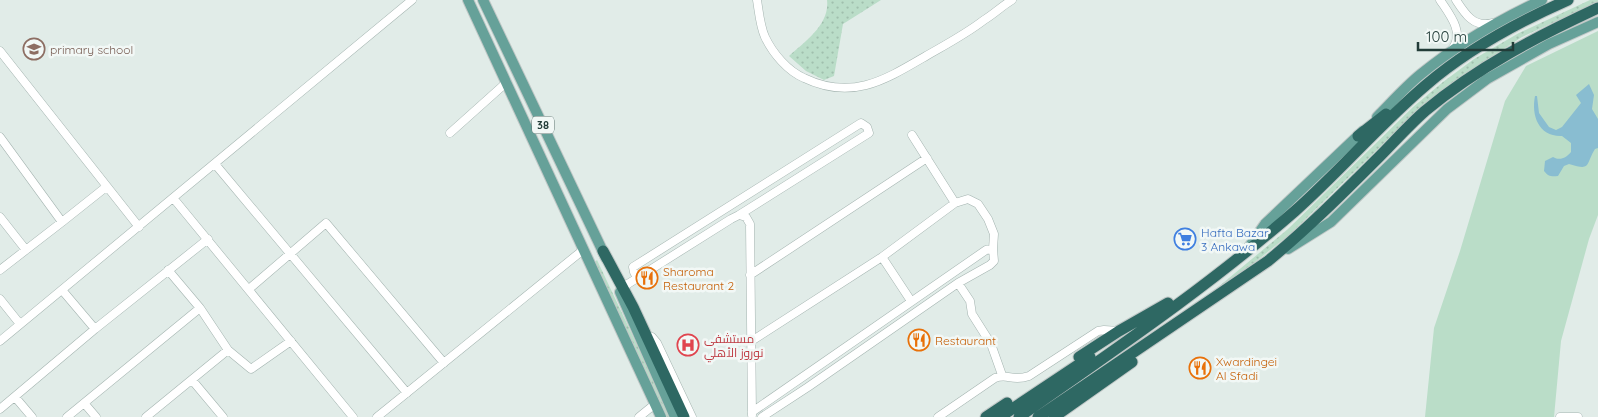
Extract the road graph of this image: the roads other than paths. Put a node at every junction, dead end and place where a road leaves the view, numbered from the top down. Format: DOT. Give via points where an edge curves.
graph roads {
  1 [pos="412,0"];
  2 [pos="468,0"];
  3 [pos="483,0"];
  4 [pos="757,0"];
  5 [pos="1440,0"];
  6 [pos="1456,0"];
  7 [pos="1542,0"];
  8 [pos="1568,0"];
  9 [pos="1010,1"];
  10 [pos="1598,8"];
  11 [pos="1512,14"];
  12 [pos="1598,22"];
  13 [pos="2,56"];
  14 [pos="1446,56"];
  15 [pos="507,82"];
  16 [pos="1426,84"];
  17 [pos="1455,96"];
  18 [pos="450,133"];
  19 [pos="912,136"];
  20 [pos="1358,136"];
  21 [pos="0,137"];
  22 [pos="1351,150"];
  23 [pos="927,158"];
  24 [pos="215,164"];
  25 [pos="106,187"];
  26 [pos="174,199"];
  27 [pos="955,203"];
  28 [pos="739,215"];
  29 [pos="0,217"];
  30 [pos="62,222"];
  31 [pos="139,227"];
  32 [pos="208,239"];
  33 [pos="993,249"];
  34 [pos="26,250"];
  35 [pos="583,250"];
  36 [pos="603,251"];
  37 [pos="290,253"];
  38 [pos="882,257"];
  39 [pos="1239,257"];
  40 [pos="0,270"];
  41 [pos="168,270"];
  42 [pos="750,275"];
  43 [pos="637,278"];
  44 [pos="958,283"];
  45 [pos="1236,283"];
  46 [pos="623,287"];
  47 [pos="248,289"];
  48 [pos="62,290"];
  49 [pos="1180,296"];
  50 [pos="0,299"];
  51 [pos="911,301"];
  52 [pos="200,308"];
  53 [pos="20,324"];
  54 [pos="95,329"];
  55 [pos="1119,331"];
  56 [pos="646,336"];
  57 [pos="0,341"];
  58 [pos="291,341"];
  59 [pos="750,342"];
  60 [pos="228,350"];
  61 [pos="444,363"];
  62 [pos="1002,375"];
  63 [pos="192,380"];
  64 [pos="407,393"];
  65 [pos="15,396"];
  66 [pos="84,403"];
  67 [pos="655,404"];
  68 [pos="0,409"];
  69 [pos="156,414"];
  70 [pos="752,415"];
  71 [pos="32,417"];
  72 [pos="67,417"];
  73 [pos="96,417"];
  74 [pos="146,417"];
  75 [pos="223,417"];
  76 [pos="353,417"];
  77 [pos="377,417"];
  78 [pos="639,417"];
  79 [pos="661,417"];
  80 [pos="675,417"];
  81 [pos="684,417"];
  82 [pos="692,417"];
  83 [pos="762,417"];
  84 [pos="938,417"];
  85 [pos="986,417"];
  86 [pos="1000,417"];
  87 [pos="1019,417"];
  88 [pos="1038,417"];
  89 [pos="1054,417"];
  90 [pos="1560,417"];
  91 [pos="1578,417"];
  1 -- 24 [label="street"];
  2 -- 15 [label="main road, 38"];
  3 -- 36 [label="main road, 38"];
  4 -- 9 [label="street" via="765,38 788,68 809,81 841,89 872,84 898,72 966,33"];
  5 -- 14 [label="street" via="1458,36"];
  6 -- 11 [label="street" via="1469,18 1481,25 1492,24"];
  7 -- 11 [label="main road"];
  8 -- 16 [label="highway" via="1481,45"];
  10 -- 17 [label="highway" via="1489,64"];
  11 -- 14 [label="main road"];
  12 -- 17 [label="main road" via="1550,44"];
  13 -- 25 [label="street"];
  14 -- 20 [label="main road" via="1412,83"];
  15 -- 18 [label="street"];
  15 -- 35 [label="main road, 38"];
  16 -- 20 [label="highway"];
  16 -- 22 [label="highway"];
  17 -- 45 [label="highway" via="1423,113 1296,238"];
  19 -- 23 [label="street"];
  20 -- 22 [label="main road"];
  21 -- 30 [label="street"];
  22 -- 39 [label="highway" via="1296,210"];
  23 -- 27 [label="street"];
  23 -- 42 [label="street"];
  24 -- 26 [label="street"];
  24 -- 37 [label="street"];
  25 -- 30 [label="street"];
  25 -- 31 [label="street"];
  26 -- 31 [label="street"];
  26 -- 32 [label="street"];
  27 -- 33 [label="street" via="968,199 978,204 994,234"];
  27 -- 38 [label="street"];
  28 -- 42 [label="street" via="746,217 750,224"];
  28 -- 43 [label="street"];
  28 -- 43 [label="street" via="869,133 867,127 861,123 634,267"];
  29 -- 34 [label="street"];
  30 -- 34 [label="street"];
  31 -- 48 [label="street"];
  32 -- 41 [label="street"];
  32 -- 47 [label="street"];
  33 -- 44 [label="street" via="994,261 990,265"];
  33 -- 51 [label="street" via="986,250"];
  34 -- 40 [label="street"];
  35 -- 61 [label="street"];
  35 -- 67 [label="main road, 38"];
  36 -- 46 [label="highway"];
  36 -- 80 [label="main road, 38"];
  37 -- 47 [label="street"];
  37 -- 61 [label="street" via="326,223"];
  37 -- 64 [label="street"];
  38 -- 51 [label="street"];
  38 -- 59 [label="street"];
  39 -- 49 [label="highway"];
  39 -- 87 [label="highway"];
  41 -- 52 [label="street"];
  41 -- 54 [label="street"];
  42 -- 59 [label="street"];
  43 -- 46 [label="street"];
  44 -- 62 [label="street" via="991,344"];
  44 -- 83 [label="street"];
  45 -- 88 [label="highway"];
  45 -- 89 [label="highway"];
  46 -- 56 [label="highway"];
  47 -- 58 [label="street"];
  48 -- 53 [label="street"];
  48 -- 54 [label="street"];
  49 -- 55 [label="highway"];
  49 -- 86 [label="highway"];
  50 -- 53 [label="street"];
  51 -- 70 [label="street"];
  52 -- 60 [label="street"];
  52 -- 66 [label="street"];
  53 -- 57 [label="street"];
  54 -- 65 [label="street"];
  55 -- 62 [label="street" via="1098,331 1029,376 1012,379"];
  55 -- 85 [label="highway"];
  56 -- 81 [label="highway"];
  56 -- 82 [label="street" via="657,343"];
  58 -- 60 [label="street" via="251,369"];
  58 -- 76 [label="street"];
  59 -- 70 [label="street"];
  60 -- 63 [label="street"];
  61 -- 64 [label="street"];
  62 -- 84 [label="street"];
  63 -- 69 [label="street"];
  63 -- 75 [label="street"];
  64 -- 77 [label="street"];
  65 -- 68 [label="street"];
  65 -- 71 [label="street"];
  66 -- 72 [label="street"];
  66 -- 73 [label="street"];
  67 -- 78 [label="street"];
  67 -- 79 [label="main road, 38"];
  69 -- 74 [label="street"];
  90 -- 91 [label="street"];
}
